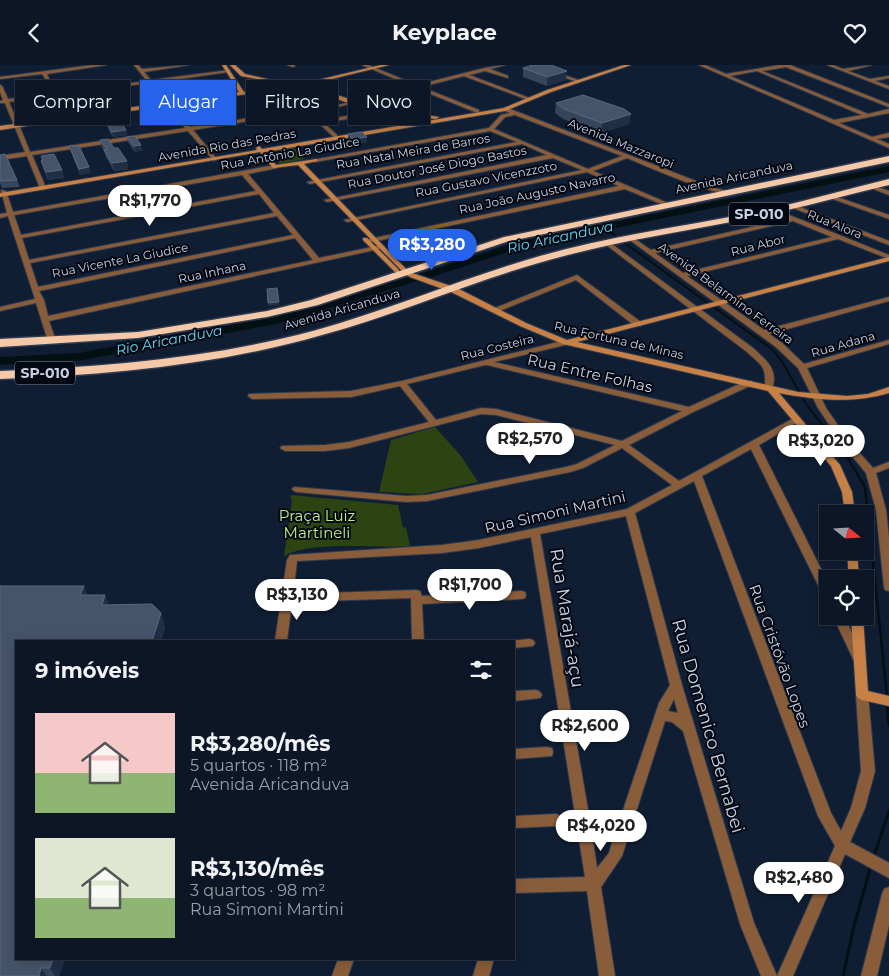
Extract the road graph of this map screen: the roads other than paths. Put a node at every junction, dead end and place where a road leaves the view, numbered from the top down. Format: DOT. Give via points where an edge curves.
graph roads {
  1 [pos="104,65"];
  2 [pos="136,65"];
  3 [pos="187,65"];
  4 [pos="224,65"];
  5 [pos="232,65"];
  6 [pos="364,65"];
  7 [pos="387,65"];
  8 [pos="503,65"];
  9 [pos="532,65"];
  10 [pos="622,65"];
  11 [pos="629,65"];
  12 [pos="701,65"];
  13 [pos="787,65"];
  14 [pos="829,65"];
  15 [pos="870,65"];
  16 [pos="99,68"];
  17 [pos="372,69"];
  18 [pos="485,69"];
  19 [pos="758,70"];
  20 [pos="842,70"];
  21 [pos="141,71"];
  22 [pos="228,71"];
  23 [pos="44,73"];
  24 [pos="465,74"];
  25 [pos="726,75"];
  26 [pos="506,77"];
  27 [pos="889,77"];
  28 [pos="0,78"];
  29 [pos="48,80"];
  30 [pos="148,80"];
  31 [pos="157,80"];
  32 [pos="268,80"];
  33 [pos="323,80"];
  34 [pos="401,80"];
  35 [pos="577,80"];
  36 [pos="870,81"];
  37 [pos="430,83"];
  38 [pos="0,86"];
  39 [pos="889,87"];
  40 [pos="430,91"];
  41 [pos="246,92"];
  42 [pos="242,93"];
  43 [pos="236,94"];
  44 [pos="528,98"];
  45 [pos="3,101"];
  46 [pos="518,105"];
  47 [pos="889,106"];
  48 [pos="496,108"];
  49 [pos="505,109"];
  50 [pos="477,111"];
  51 [pos="889,111"];
  52 [pos="519,113"];
  53 [pos="867,115"];
  54 [pos="13,116"];
  55 [pos="430,116"];
  56 [pos="449,116"];
  57 [pos="246,120"];
  58 [pos="430,120"];
  59 [pos="430,121"];
  60 [pos="834,122"];
  61 [pos="24,125"];
  62 [pos="186,125"];
  63 [pos="323,125"];
  64 [pos="404,125"];
  65 [pos="404,125"];
  66 [pos="17,126"];
  67 [pos="0,128"];
  68 [pos="189,129"];
  69 [pos="491,129"];
  70 [pos="889,135"];
  71 [pos="335,136"];
  72 [pos="872,139"];
  73 [pos="298,143"];
  74 [pos="520,143"];
  75 [pos="889,146"];
  76 [pos="260,150"];
  77 [pos="304,150"];
  78 [pos="29,154"];
  79 [pos="310,155"];
  80 [pos="552,156"];
  81 [pos="628,157"];
  82 [pos="0,158"];
  83 [pos="213,158"];
  84 [pos="889,159"];
  85 [pos="315,161"];
  86 [pos="300,163"];
  87 [pos="293,164"];
  88 [pos="275,167"];
  89 [pos="586,171"];
  90 [pos="244,173"];
  91 [pos="313,181"];
  92 [pos="889,182"];
  93 [pos="42,186"];
  94 [pos="870,186"];
  95 [pos="624,187"];
  96 [pos="2,193"];
  97 [pos="260,193"];
  98 [pos="729,193"];
  99 [pos="889,193"];
  100 [pos="832,197"];
  101 [pos="334,198"];
  102 [pos="327,200"];
  103 [pos="668,205"];
  104 [pos="795,207"];
  105 [pos="774,211"];
  106 [pos="12,214"];
  107 [pos="277,214"];
  108 [pos="0,216"];
  109 [pos="889,217"];
  110 [pos="351,219"];
  111 [pos="794,219"];
  112 [pos="297,236"];
  113 [pos="19,237"];
  114 [pos="839,237"];
  115 [pos="629,239"];
  116 [pos="371,240"];
  117 [pos="609,243"];
  118 [pos="889,243"];
  119 [pos="382,247"];
  120 [pos="374,249"];
  121 [pos="650,251"];
  122 [pos="889,258"];
  123 [pos="318,261"];
  124 [pos="27,262"];
  125 [pos="408,275"];
  126 [pos="681,275"];
  127 [pos="439,287"];
  128 [pos="36,289"];
  129 [pos="889,299"];
  130 [pos="40,301"];
  131 [pos="716,303"];
  132 [pos="700,308"];
  133 [pos="0,309"];
  134 [pos="494,310"];
  135 [pos="379,315"];
  136 [pos="46,319"];
  137 [pos="638,324"];
  138 [pos="763,333"];
  139 [pos="52,341"];
  140 [pos="566,342"];
  141 [pos="889,342"];
  142 [pos="0,343"];
  143 [pos="484,363"];
  144 [pos="802,367"];
  145 [pos="27,374"];
  146 [pos="0,375"];
  147 [pos="0,382"];
  148 [pos="402,383"];
  149 [pos="749,383"];
  150 [pos="769,387"];
  151 [pos="889,390"];
  152 [pos="252,395"];
  153 [pos="817,397"];
  154 [pos="690,410"];
  155 [pos="797,420"];
  156 [pos="434,423"];
  157 [pos="623,445"];
  158 [pos="754,445"];
  159 [pos="285,448"];
  160 [pos="889,465"];
  161 [pos="870,472"];
  162 [pos="697,475"];
  163 [pos="680,485"];
  164 [pos="297,489"];
  165 [pos="849,505"];
  166 [pos="630,512"];
  167 [pos="535,533"];
  168 [pos="887,545"];
  169 [pos="819,577"];
  170 [pos="889,587"];
  171 [pos="521,595"];
  172 [pos="286,598"];
  173 [pos="417,600"];
  174 [pos="842,625"];
  175 [pos="858,625"];
  176 [pos="281,640"];
  177 [pos="418,640"];
  178 [pos="529,643"];
  179 [pos="515,644"];
  180 [pos="860,663"];
  181 [pos="676,685"];
  182 [pos="536,695"];
  183 [pos="515,696"];
  184 [pos="866,697"];
  185 [pos="889,701"];
  186 [pos="662,716"];
  187 [pos="689,728"];
  188 [pos="547,752"];
  189 [pos="515,753"];
  190 [pos="556,820"];
  191 [pos="515,822"];
  192 [pos="582,824"];
  193 [pos="624,830"];
  194 [pos="846,848"];
  195 [pos="885,869"];
  196 [pos="594,884"];
  197 [pos="515,886"];
  198 [pos="889,894"];
  199 [pos="346,960"];
  200 [pos="486,960"];
  201 [pos="340,976"];
  202 [pos="481,976"];
  203 [pos="607,976"];
  204 [pos="769,976"];
  205 [pos="785,976"];
  206 [pos="869,976"];
  1 -- 16 [label="street"];
  2 -- 21 [label="street"];
  3 -- 21 [label="street"];
  4 -- 22 [label="street"];
  5 -- 32 [label="street" via="249,77"];
  6 -- 17 [label="street"];
  7 -- 17 [label="street"];
  8 -- 18 [label="street"];
  9 -- 35 [label="street"];
  10 -- 35 [label="street, Avenida Rio das Pedras"];
  11 -- 35 [label="street, Avenida Rio das Pedras"];
  12 -- 25 [label="street"];
  13 -- 19 [label="street"];
  13 -- 47 [label="street"];
  14 -- 20 [label="street"];
  15 -- 20 [label="street"];
  16 -- 23 [label="street"];
  17 -- 33 [label="street"];
  17 -- 34 [label="street"];
  18 -- 24 [label="street"];
  18 -- 26 [label="street"];
  19 -- 25 [label="street"];
  19 -- 53 [label="street"];
  20 -- 36 [label="street"];
  21 -- 30 [label="street"];
  22 -- 31 [label="street"];
  22 -- 42 [label="street"];
  23 -- 28 [label="street"];
  23 -- 29 [label="street"];
  24 -- 37 [label="street"];
  24 -- 44 [label="street"];
  25 -- 60 [label="street"];
  27 -- 36 [label="street"];
  35 -- 44 [label="street, Avenida Rio das Pedras"];
  36 -- 39 [label="street"];
  38 -- 45 [label="street"];
  40 -- 50 [label="street"];
  41 -- 42 [label="street"];
  42 -- 43 [label="street"];
  44 -- 46 [label="street, Avenida Rio das Pedras"];
  44 -- 48 [label="street, Avenida Rio das Pedras"];
  45 -- 54 [label="street"];
  46 -- 49 [label="street, Avenida Rio das Pedras"];
  46 -- 52 [label="street"];
  48 -- 49 [label="street"];
  48 -- 50 [label="street, Avenida Rio das Pedras"];
  49 -- 52 [label="street, Avenida Mazzaropi"];
  49 -- 59 [label="street, Avenida Rio das Pedras"];
  50 -- 56 [label="street, Avenida Rio das Pedras"];
  51 -- 53 [label="street"];
  52 -- 69 [label="street, Rua Antônio La Giudice" via="503,116"];
  52 -- 81 [label="street, Avenida Mazzaropi"];
  53 -- 60 [label="street"];
  54 -- 66 [label="street"];
  55 -- 56 [label="street"];
  56 -- 58 [label="street, Avenida Rio das Pedras"];
  57 -- 68 [label="street"];
  60 -- 72 [label="street"];
  61 -- 66 [label="street"];
  62 -- 68 [label="street"];
  63 -- 71 [label="street"];
  64 -- 71 [label="street, Avenida Rio das Pedras"];
  65 -- 73 [label="street, Avenida Rio das Pedras"];
  66 -- 67 [label="street"];
  66 -- 78 [label="street"];
  68 -- 78 [label="street"];
  68 -- 83 [label="street"];
  69 -- 74 [label="street"];
  69 -- 85 [label="street, Rua Antônio La Giudice"];
  70 -- 72 [label="street"];
  71 -- 73 [label="street, Avenida Rio das Pedras"];
  72 -- 75 [label="street"];
  73 -- 76 [label="street, Avenida Rio das Pedras"];
  73 -- 77 [label="street"];
  74 -- 80 [label="street"];
  74 -- 91 [label="street, Rua Natal Meira de Barros"];
  76 -- 83 [label="street, Avenida Rio das Pedras"];
  76 -- 88 [label="street"];
  78 -- 82 [label="street"];
  78 -- 93 [label="street"];
  79 -- 85 [label="street"];
  80 -- 89 [label="street"];
  80 -- 101 [label="street, Rua Doutor José Diogo Bastos"];
  81 -- 89 [label="street, Rua Gustavo Vicenzzoto"];
  81 -- 98 [label="street, Avenida Mazzaropi" via="713,190"];
  83 -- 93 [label="street, Avenida Rio das Pedras"];
  84 -- 98 [label="highway, Avenida Aricanduva / SP-010"];
  85 -- 86 [label="street, Rua Antônio La Giudice"];
  86 -- 87 [label="street, Rua Antônio La Giudice"];
  86 -- 91 [label="street"];
  87 -- 88 [label="street, Rua Antônio La Giudice"];
  87 -- 91 [label="street"];
  88 -- 90 [label="street, Rua Antônio La Giudice"];
  89 -- 95 [label="street"];
  89 -- 110 [label="street, Rua Gustavo Vicenzzoto"];
  90 -- 97 [label="street"];
  90 -- 106 [label="street, Rua Antônio La Giudice"];
  91 -- 101 [label="street"];
  91 -- 102 [label="street"];
  92 -- 94 [label="highway, Avenida Aricanduva / SP-010"];
  93 -- 96 [label="street, Avenida Rio das Pedras"];
  94 -- 99 [label="street"];
  94 -- 100 [label="highway, Avenida Aricanduva / SP-010"];
  95 -- 103 [label="street"];
  95 -- 116 [label="street, Rua João Augusto Navarro"];
  96 -- 106 [label="street"];
  97 -- 107 [label="street"];
  97 -- 113 [label="street"];
  98 -- 103 [label="highway, Avenida Aricanduva / SP-010"];
  100 -- 104 [label="highway, Avenida Aricanduva / SP-010"];
  100 -- 109 [label="street"];
  101 -- 102 [label="street, Rua Doutor José Diogo Bastos"];
  101 -- 110 [label="street"];
  102 -- 110 [label="street"];
  103 -- 125 [label="highway, Avenida Aricanduva / SP-010" via="504,240"];
  104 -- 105 [label="highway, Avenida Aricanduva / SP-010"];
  104 -- 118 [label="street"];
  105 -- 111 [label="street, Rua Alora"];
  105 -- 115 [label="highway, Avenida Aricanduva / SP-010"];
  106 -- 108 [label="street, Rua Antônio La Giudice"];
  106 -- 113 [label="street"];
  107 -- 112 [label="street"];
  107 -- 124 [label="street"];
  110 -- 116 [label="street"];
  111 -- 114 [label="street, Rua Alora"];
  111 -- 121 [label="street"];
  112 -- 123 [label="street"];
  112 -- 128 [label="street, Rua Vicente La Giudice"];
  113 -- 124 [label="street"];
  114 -- 122 [label="street, Rua Alora"];
  114 -- 126 [label="street, Rua Abor"];
  115 -- 117 [label="highway, Avenida Aricanduva / SP-010"];
  115 -- 121 [label="street, Avenida Belarmino Ferreira"];
  116 -- 119 [label="street"];
  116 -- 120 [label="street"];
  117 -- 127 [label="highway, Avenida Aricanduva / SP-010"];
  117 -- 132 [label="street"];
  119 -- 120 [label="street, Rua Inhana"];
  119 -- 125 [label="street"];
  120 -- 123 [label="street, Rua Inhana"];
  120 -- 125 [label="street"];
  121 -- 126 [label="street, Avenida Belarmino Ferreira"];
  122 -- 131 [label="street, Rua Costeira"];
  123 -- 136 [label="street, Rua Inhana"];
  124 -- 128 [label="street"];
  125 -- 127 [label="street, Rua Fortuna de Minas"];
  125 -- 139 [label="highway, Avenida Aricanduva / SP-010" via="267,314 138,335"];
  126 -- 131 [label="street, Avenida Belarmino Ferreira"];
  127 -- 134 [label="street, Rua Fortuna de Minas"];
  127 -- 135 [label="highway, Avenida Aricanduva / SP-010"];
  127 -- 135 [label="highway" via="390,307"];
  128 -- 130 [label="street"];
  129 -- 138 [label="street"];
  130 -- 133 [label="street"];
  130 -- 136 [label="street"];
  131 -- 132 [label="street, Rua Costeira"];
  131 -- 138 [label="street, Avenida Belarmino Ferreira"];
  132 -- 137 [label="street, Rua Costeira"];
  132 -- 150 [label="street" via="768,367"];
  134 -- 137 [label="street" via="578,277"];
  134 -- 140 [label="street, Rua Fortuna de Minas"];
  135 -- 145 [label="highway, Avenida Aricanduva / SP-010" via="233,352 100,369"];
  136 -- 139 [label="street"];
  137 -- 140 [label="street, Rua Costeira"];
  138 -- 144 [label="street, Avenida Belarmino Ferreira"];
  139 -- 142 [label="highway, Avenida Aricanduva / SP-010"];
  140 -- 143 [label="street, Rua Costeira"];
  140 -- 149 [label="street, Rua Fortuna de Minas"];
  141 -- 144 [label="street, Rua Adana"];
  143 -- 148 [label="street, Rua Costeira"];
  143 -- 154 [label="street, Rua Entre Folhas"];
  144 -- 153 [label="street, Avenida Belarmino Ferreira"];
  145 -- 146 [label="highway, Avenida Aricanduva / SP-010"];
  145 -- 147 [label="highway"];
  148 -- 152 [label="street, Rua Costeira" via="351,393"];
  148 -- 156 [label="street"];
  149 -- 150 [label="street, Rua Fortuna de Minas"];
  149 -- 154 [label="street"];
  150 -- 153 [label="street, Rua Fortuna de Minas"];
  150 -- 155 [label="street"];
  151 -- 153 [label="street" via="861,398"];
  153 -- 161 [label="street, Avenida Belarmino Ferreira" via="846,443"];
  154 -- 157 [label="street"];
  155 -- 158 [label="street, Rua Simoni Martini"];
  155 -- 165 [label="street" via="835,465 847,492"];
  156 -- 157 [label="street" via="481,411 496,412 597,435"];
  156 -- 159 [label="street" via="349,445"];
  157 -- 163 [label="street"];
  157 -- 164 [label="street" via="567,470 427,498"];
  158 -- 162 [label="street, Rua Simoni Martini"];
  158 -- 169 [label="street"];
  160 -- 161 [label="street"];
  161 -- 168 [label="street"];
  162 -- 163 [label="street, Rua Simoni Martini"];
  162 -- 194 [label="street, Rua Cristóvão Lopes" via="814,791 825,816"];
  163 -- 166 [label="street, Rua Simoni Martini"];
  166 -- 167 [label="street, Rua Simoni Martini"];
  166 -- 181 [label="street, Rua Domenico Bernabei"];
  167 -- 172 [label="street, Rua Simoni Martini" via="442,549 297,557 292,560"];
  167 -- 192 [label="street, Rua Marajá-açu"];
  168 -- 170 [label="street"];
  171 -- 173 [label="street"];
  172 -- 173 [label="street" via="413,593 417,594"];
  172 -- 176 [label="street"];
  173 -- 177 [label="street"];
  174 -- 180 [label="street"];
  175 -- 180 [label="street"];
  178 -- 179 [label="street"];
  180 -- 184 [label="street"];
  181 -- 186 [label="street" via="668,695"];
  181 -- 187 [label="street, Rua Domenico Bernabei"];
  182 -- 183 [label="street"];
  184 -- 185 [label="street"];
  184 -- 194 [label="street" via="868,771"];
  186 -- 187 [label="street" via="675,717"];
  186 -- 193 [label="street"];
  187 -- 204 [label="street, Rua Domenico Bernabei" via="747,924"];
  188 -- 189 [label="street"];
  190 -- 191 [label="street"];
  192 -- 193 [label="street" via="607,835"];
  192 -- 196 [label="street, Rua Marajá-açu"];
  193 -- 196 [label="street" via="615,856"];
  194 -- 195 [label="street"];
  194 -- 205 [label="street"];
  196 -- 197 [label="street"];
  196 -- 203 [label="street, Rua Marajá-açu"];
  198 -- 206 [label="street"];
  199 -- 201 [label="street"];
  200 -- 202 [label="street"];
}
